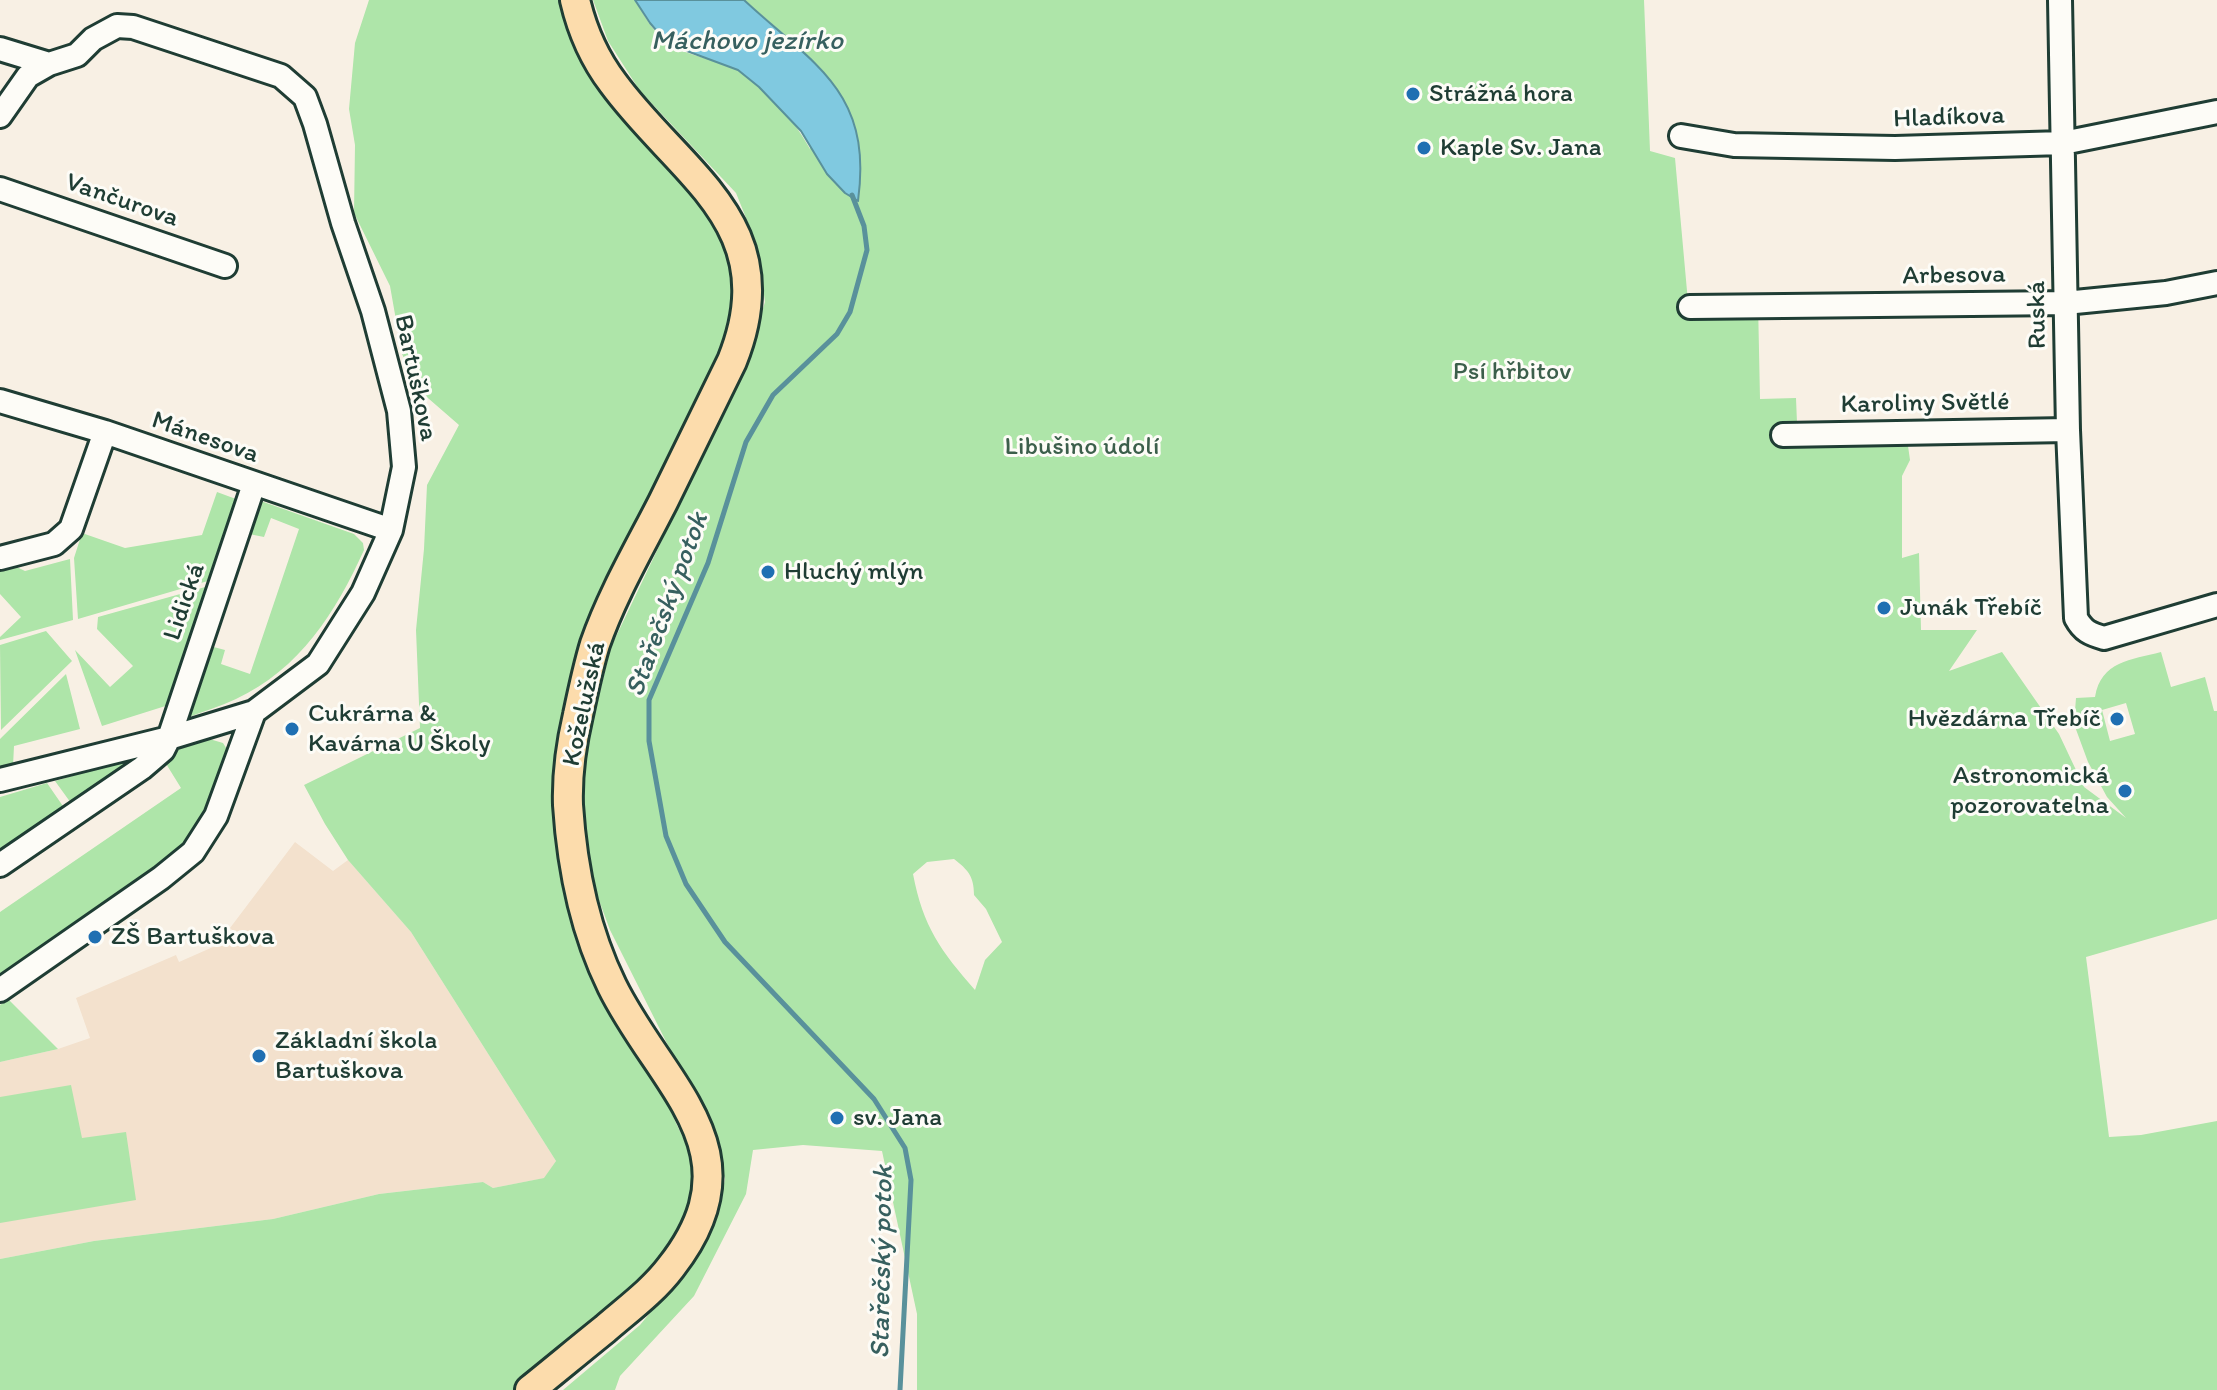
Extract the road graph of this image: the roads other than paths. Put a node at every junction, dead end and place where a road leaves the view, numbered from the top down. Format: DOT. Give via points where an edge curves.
graph roads {
  1 [pos="575,0"];
  2 [pos="2060,0"];
  3 [pos="0,49"];
  4 [pos="49,64"];
  5 [pos="2217,112"];
  6 [pos="0,116"];
  7 [pos="1681,136"];
  8 [pos="2063,143"];
  9 [pos="0,189"];
  10 [pos="225,266"];
  11 [pos="2217,283"];
  12 [pos="2065,303"];
  13 [pos="1690,307"];
  14 [pos="0,401"];
  15 [pos="2068,430"];
  16 [pos="105,432"];
  17 [pos="1783,435"];
  18 [pos="254,484"];
  19 [pos="391,530"];
  20 [pos="0,558"];
  21 [pos="2217,605"];
  22 [pos="254,712"];
  23 [pos="169,738"];
  24 [pos="0,780"];
  25 [pos="0,865"];
  26 [pos="0,990"];
  27 [pos="530,1390"];
  1 -- 27 [label="main road, Koželužská" via="590,45 611,81 722,209 742,255 747,302 732,361 596,643 568,779 574,859 593,937 618,998 693,1119 707,1168 707,1200 684,1249 659,1282"];
  2 -- 8 [label="street, Ruská"];
  3 -- 4 [label="street"];
  4 -- 6 [label="street, Bartuškova" via="28,76"];
  4 -- 19 [label="street, Bartuškova" via="77,55 117,26 133,27 281,76 305,97 399,411 404,467"];
  5 -- 8 [label="street, Hladíkova"];
  7 -- 8 [label="street, Hladíkova" via="1734,145 1895,148"];
  8 -- 12 [label="street, Ruská"];
  9 -- 10 [label="street, Vančurova"];
  11 -- 12 [label="street, Arbesova"];
  12 -- 13 [label="street, Arbesova"];
  12 -- 15 [label="street, Ruská"];
  14 -- 16 [label="street, Mánesova"];
  15 -- 17 [label="street, Karoliny Světlé"];
  15 -- 21 [label="street, Ruská" via="2075,607 2081,627 2104,638"];
  16 -- 18 [label="street, Mánesova"];
  16 -- 20 [label="street" via="71,529 54,544"];
  18 -- 19 [label="street, Mánesova"];
  18 -- 23 [label="street, Lidická"];
  19 -- 22 [label="street, Bartuškova" via="363,593 318,664"];
  22 -- 23 [label="street"];
  22 -- 26 [label="street" via="216,816 193,852"];
  23 -- 24 [label="street"];
  23 -- 25 [label="street, Lidická" via="142,768"];
}
